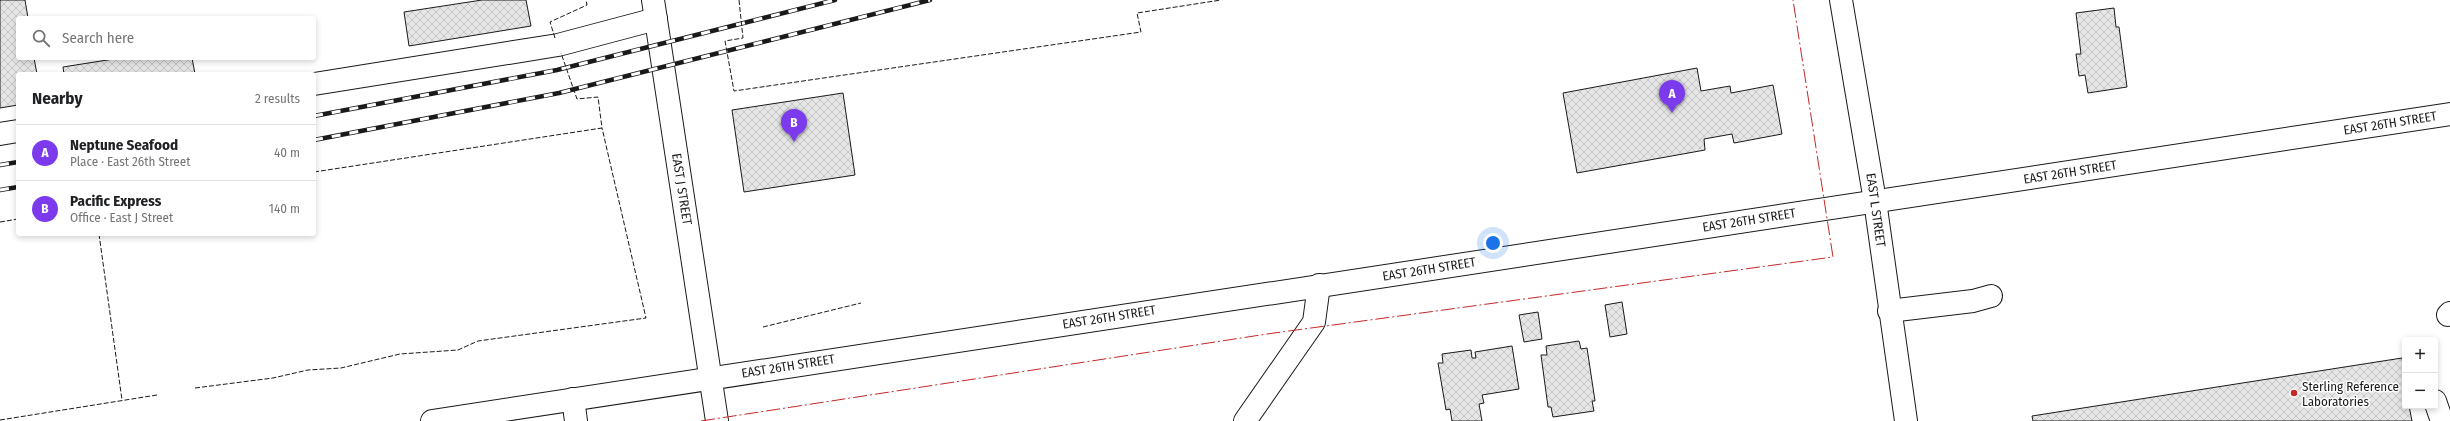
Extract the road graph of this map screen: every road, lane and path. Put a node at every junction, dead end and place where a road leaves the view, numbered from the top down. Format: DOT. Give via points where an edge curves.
graph roads {
  1 [pos="1841,0"];
  2 [pos="654,9"];
  3 [pos="316,84"];
  4 [pos="2449,119"];
  5 [pos="16,131"];
  6 [pos="0,134"];
  7 [pos="1875,201"];
  8 [pos="1318,286"];
  9 [pos="1991,296"];
  10 [pos="1889,311"];
  11 [pos="711,377"];
  12 [pos="573,399"];
  13 [pos="2438,409"];
  14 [pos="432,421"];
  15 [pos="576,421"];
  16 [pos="717,421"];
  17 [pos="1245,421"];
  18 [pos="1906,421"];
  19 [pos="2442,421"];
  1 -- 7 [label="street, EAST L STREET"];
  2 -- 3 [label="street" via="558,45"];
  2 -- 11 [label="street, EAST J STREET"];
  4 -- 7 [label="street, EAST 26TH STREET"];
  5 -- 6 [label="street"];
  7 -- 8 [label="street, EAST 26TH STREET"];
  7 -- 10 [label="street, EAST L STREET"];
  8 -- 11 [label="street, EAST 26TH STREET"];
  8 -- 17 [label="street" via="1314,322"];
  9 -- 10 [label="street" via="1974,301"];
  10 -- 18 [label="street, EAST L STREET"];
  11 -- 12 [label="street, EAST 26TH STREET"];
  11 -- 16 [label="street, EAST J STREET"];
  12 -- 14 [label="street, EAST 26TH STREET"];
  12 -- 15 [label="street"];
  13 -- 19 [label="street"];
}
